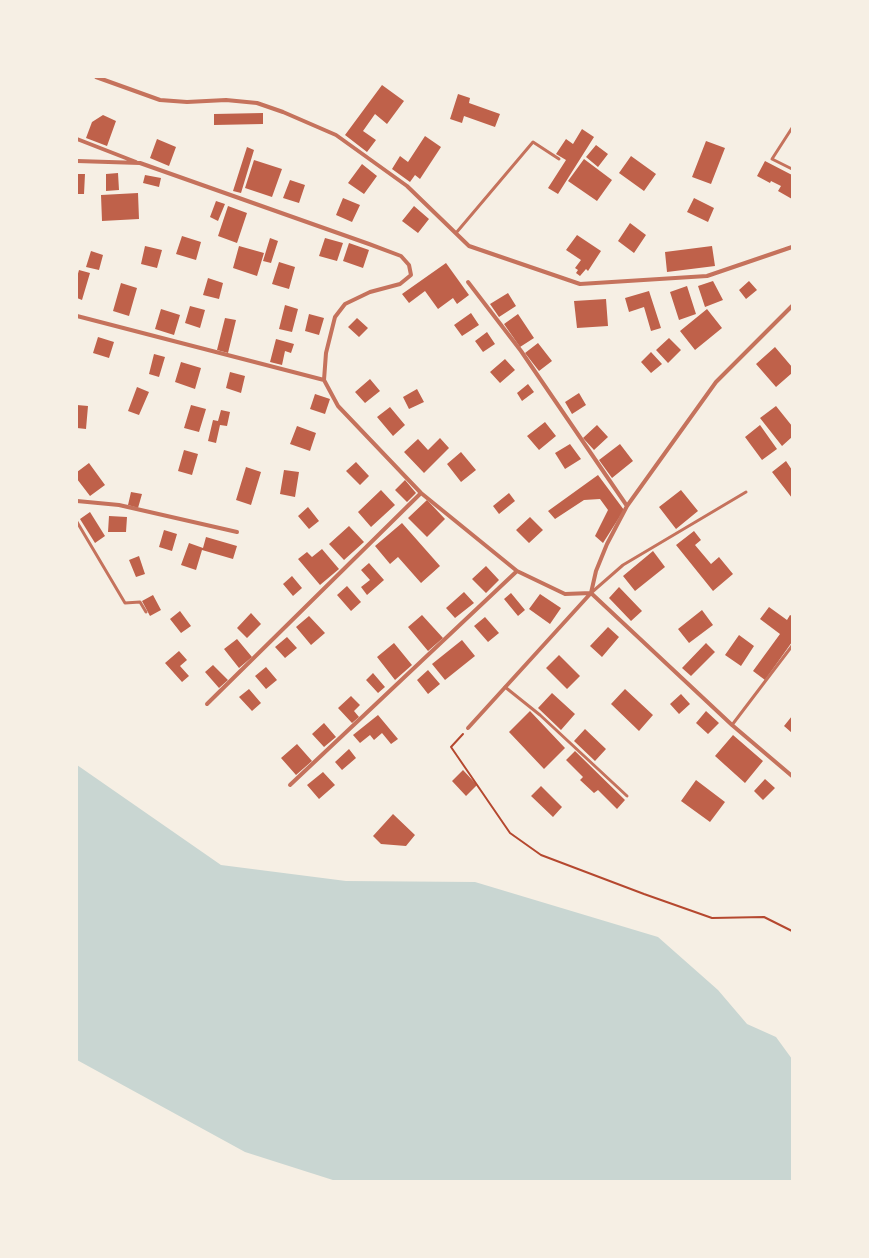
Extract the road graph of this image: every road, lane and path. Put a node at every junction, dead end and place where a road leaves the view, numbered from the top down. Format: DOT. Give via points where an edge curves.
graph roads {
  1 [pos="96,77"];
  2 [pos="792,128"];
  3 [pos="77,140"];
  4 [pos="559,159"];
  5 [pos="77,161"];
  6 [pos="140,163"];
  7 [pos="792,169"];
  8 [pos="456,233"];
  9 [pos="792,247"];
  10 [pos="468,282"];
  11 [pos="792,306"];
  12 [pos="77,316"];
  13 [pos="324,380"];
  14 [pos="421,492"];
  15 [pos="746,492"];
  16 [pos="77,501"];
  17 [pos="627,506"];
  18 [pos="77,522"];
  19 [pos="237,532"];
  20 [pos="517,571"];
  21 [pos="591,593"];
  22 [pos="146,612"];
  23 [pos="792,646"];
  24 [pos="505,687"];
  25 [pos="207,704"];
  26 [pos="732,725"];
  27 [pos="468,728"];
  28 [pos="792,776"];
  29 [pos="290,785"];
  30 [pos="627,796"];
  31 [pos="792,931"];
  1 -- 8 [label="street" via="160,100 226,100 257,103 283,112 336,135 407,186"];
  2 -- 7 [label="lane" via="772,159"];
  3 -- 6 [label="street"];
  4 -- 8 [label="lane" via="533,142"];
  5 -- 6 [label="street"];
  6 -- 13 [label="street" via="401,256 409,265 411,275 400,284 370,292 345,304 335,317 326,353"];
  8 -- 9 [label="street" via="469,246 580,284 708,276"];
  10 -- 17 [label="street" via="522,351"];
  11 -- 17 [label="street" via="716,382"];
  12 -- 13 [label="street"];
  13 -- 14 [label="street" via="338,406"];
  14 -- 20 [label="street"];
  14 -- 25 [label="street"];
  15 -- 21 [label="lane" via="623,565"];
  16 -- 19 [label="street" via="119,505"];
  17 -- 21 [label="street" via="607,544 596,571"];
  18 -- 22 [label="lane" via="125,603 140,602"];
  20 -- 21 [label="street" via="565,594"];
  20 -- 29 [label="street"];
  21 -- 24 [label="street"];
  21 -- 26 [label="street"];
  23 -- 26 [label="lane"];
  24 -- 27 [label="street"];
  24 -- 30 [label="lane" via="540,715"];
  26 -- 28 [label="street"];
  27 -- 31 [label="path" via="451,747 510,833 541,855 712,918 764,916"];
}
